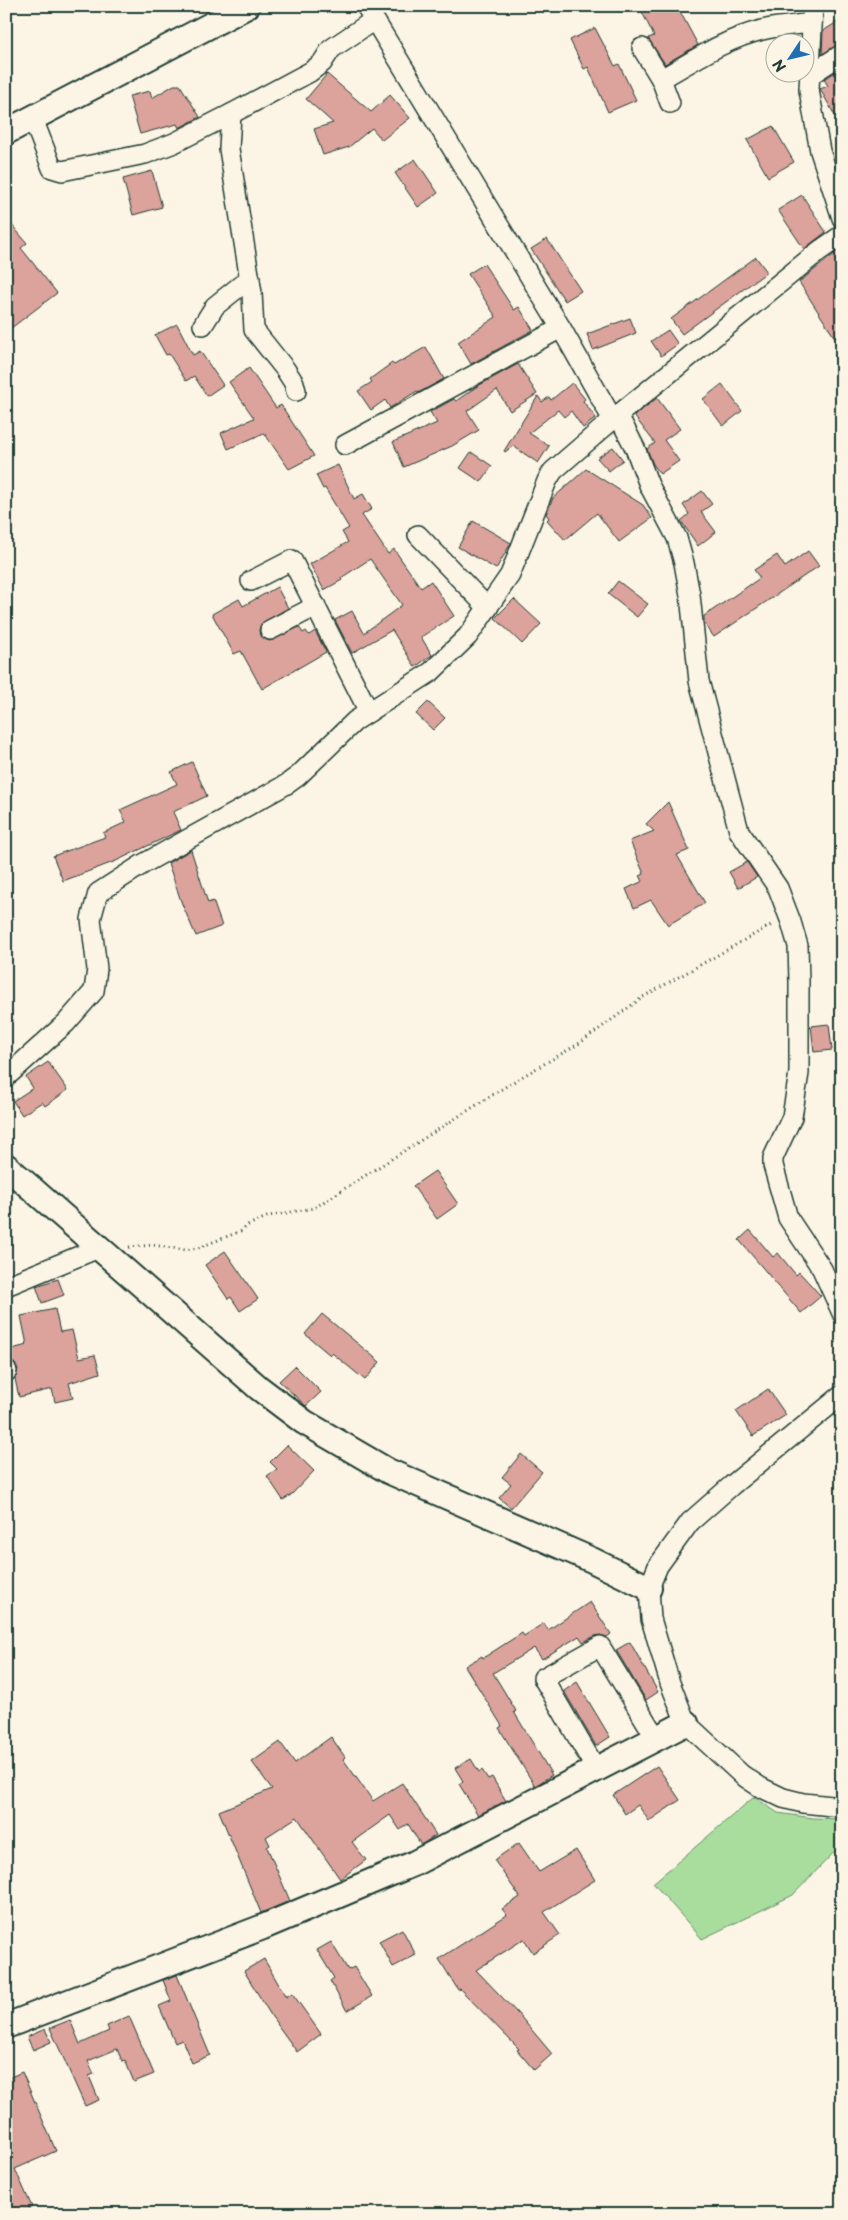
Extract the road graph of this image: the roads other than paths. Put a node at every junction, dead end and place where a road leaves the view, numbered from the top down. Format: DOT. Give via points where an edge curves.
graph roads {
  1 [pos="247,6"];
  2 [pos="370,13"];
  3 [pos="812,15"];
  4 [pos="811,32"];
  5 [pos="642,48"];
  6 [pos="842,54"];
  7 [pos="816,71"];
  8 [pos="661,79"];
  9 [pos="810,82"];
  10 [pos="670,103"];
  11 [pos="231,114"];
  12 [pos="33,119"];
  13 [pos="6,132"];
  14 [pos="835,175"];
  15 [pos="842,218"];
  16 [pos="841,238"];
  17 [pos="250,278"];
  18 [pos="203,326"];
  19 [pos="561,328"];
  20 [pos="296,391"];
  21 [pos="615,418"];
  22 [pos="345,444"];
  23 [pos="418,535"];
  24 [pos="251,581"];
  25 [pos="316,606"];
  26 [pos="488,608"];
  27 [pos="270,630"];
  28 [pos="369,712"];
  29 [pos="6,1077"];
  30 [pos="6,1166"];
  31 [pos="107,1252"];
  32 [pos="6,1286"];
  33 [pos="842,1314"];
  34 [pos="842,1395"];
  35 [pos="649,1588"];
  36 [pos="686,1722"];
  37 [pos="656,1738"];
  38 [pos="596,1769"];
  39 [pos="842,1807"];
  40 [pos="6,2026"];
  1 -- 12 [label="street"];
  2 -- 11 [label="street" via="310,72"];
  2 -- 19 [label="street"];
  3 -- 4 [label="street"];
  3 -- 8 [label="street" via="735,39"];
  5 -- 8 [label="street"];
  6 -- 7 [label="street"];
  8 -- 10 [label="street"];
  9 -- 14 [label="street" via="816,134"];
  11 -- 12 [label="street" via="145,154 62,171 52,168"];
  11 -- 17 [label="street" via="229,149"];
  12 -- 13 [label="street"];
  14 -- 15 [label="street"];
  16 -- 21 [label="street" via="819,251"];
  17 -- 18 [label="street" via="215,306"];
  17 -- 20 [label="street" via="254,330 285,368"];
  19 -- 21 [label="street"];
  19 -- 22 [label="street"];
  21 -- 26 [label="street" via="553,471 510,575"];
  21 -- 33 [label="street" via="635,448 649,485 677,538 690,595 699,681 739,832 778,888 798,946 799,1073 792,1117 773,1158 773,1165 788,1218 822,1269"];
  23 -- 26 [label="street"];
  24 -- 25 [label="street" via="292,560"];
  25 -- 27 [label="street"];
  25 -- 28 [label="street"];
  26 -- 28 [label="street" via="468,636 443,662"];
  28 -- 29 [label="street" via="287,784 98,893 91,919 97,969 94,991 66,1023"];
  30 -- 31 [label="street"];
  31 -- 32 [label="street"];
  31 -- 35 [label="street" via="259,1388 312,1426 388,1471"];
  34 -- 35 [label="street" via="690,1522 658,1566"];
  35 -- 36 [label="street" via="651,1619 670,1683"];
  36 -- 37 [label="street"];
  36 -- 39 [label="street" via="742,1775 760,1787 803,1803"];
  37 -- 38 [label="street"];
  37 -- 38 [label="street" via="600,1646 543,1678"];
  38 -- 40 [label="street" via="413,1864 263,1927"];
}
